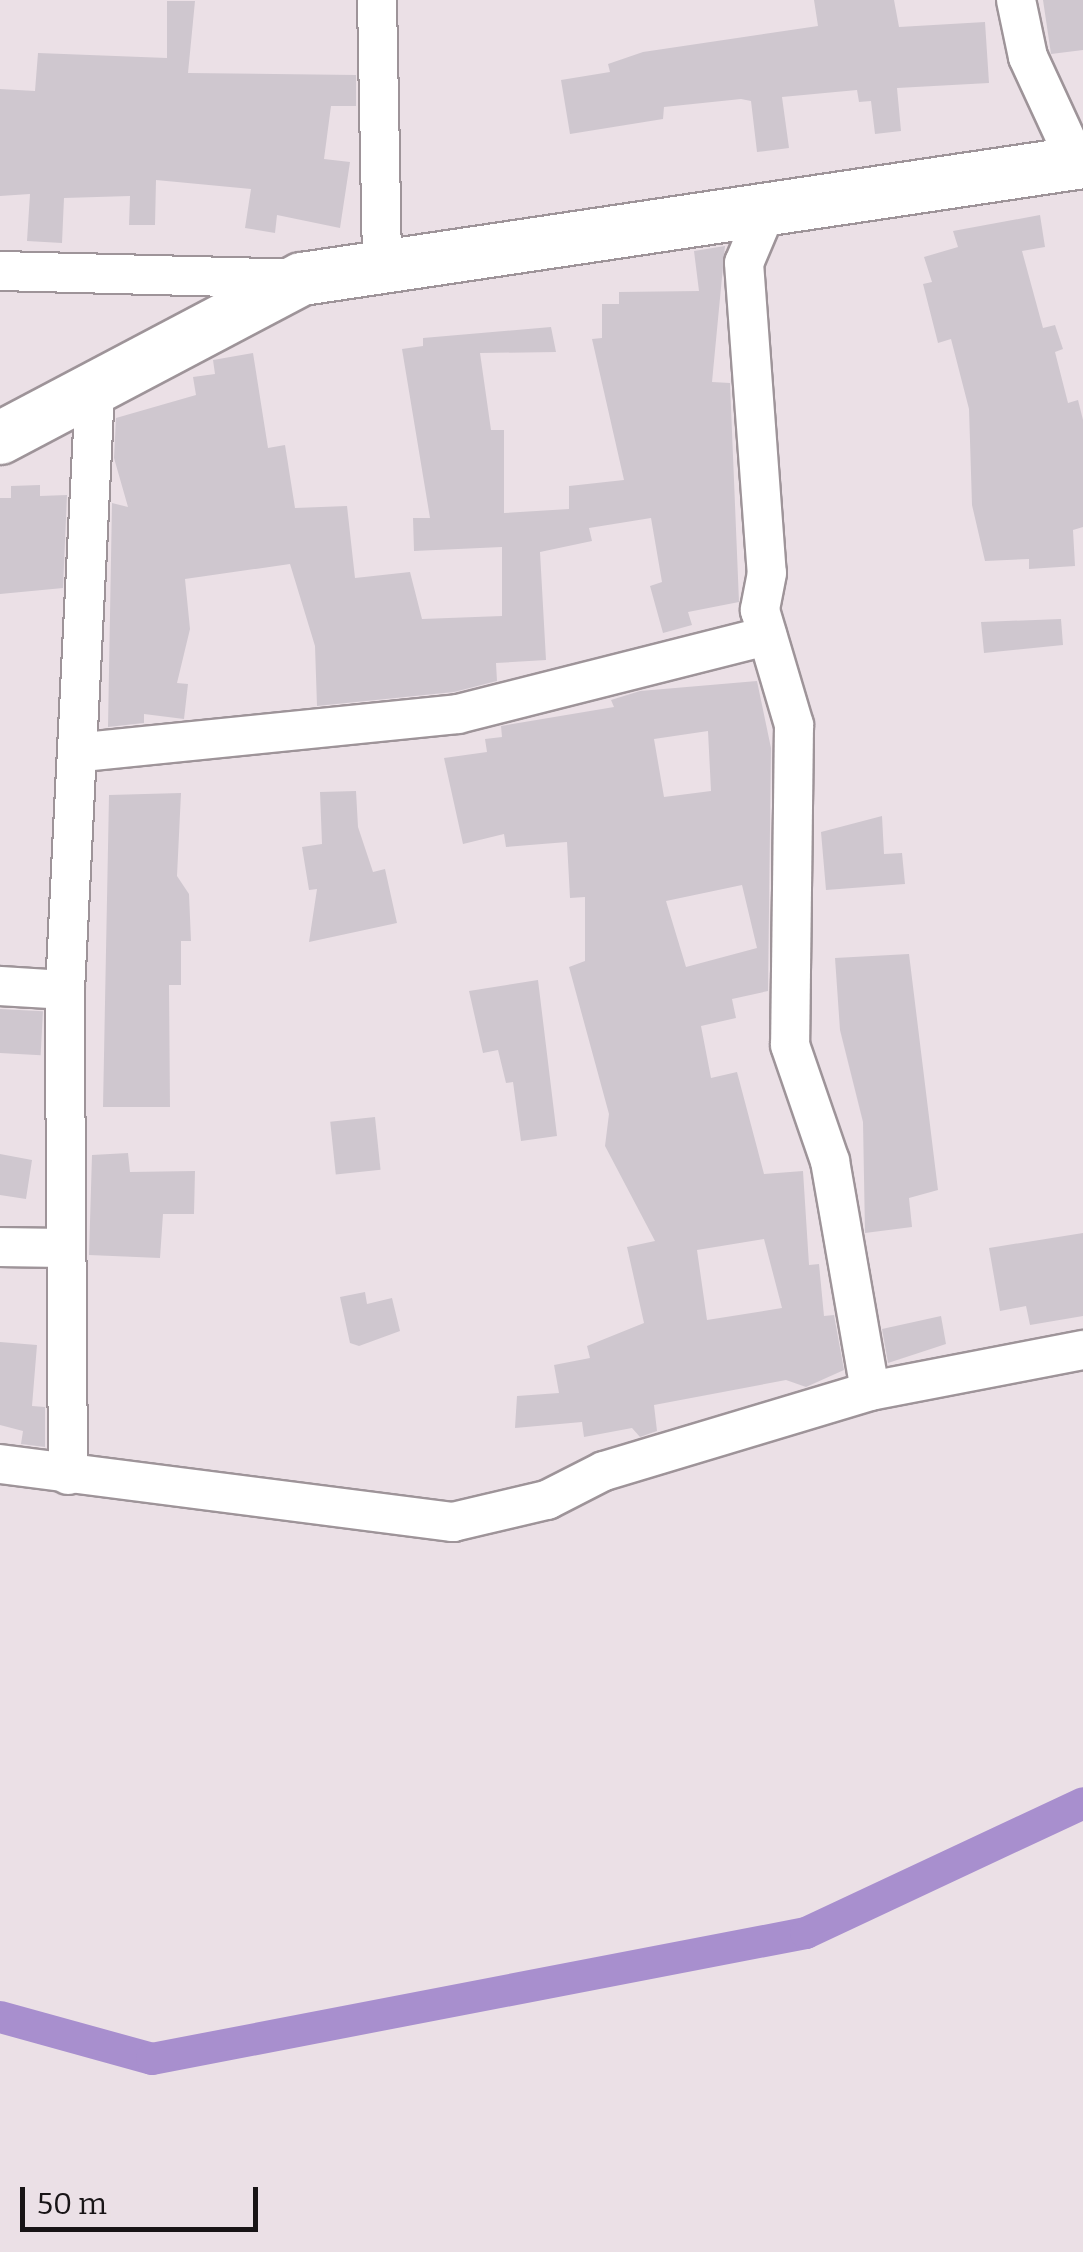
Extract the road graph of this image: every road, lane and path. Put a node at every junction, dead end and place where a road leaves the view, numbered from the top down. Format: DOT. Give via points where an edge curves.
graph roads {
  1 [pos="376,0"];
  2 [pos="1016,0"];
  3 [pos="1080,162"];
  4 [pos="766,210"];
  5 [pos="382,265"];
  6 [pos="0,271"];
  7 [pos="302,279"];
  8 [pos="95,390"];
  9 [pos="0,438"];
  10 [pos="768,636"];
  11 [pos="84,752"];
  12 [pos="0,986"];
  13 [pos="65,990"];
  14 [pos="0,1247"];
  15 [pos="60,1248"];
  16 [pos="1083,1350"];
  17 [pos="870,1392"];
  18 [pos="0,1464"];
  19 [pos="68,1475"];
  1 -- 5 [label="street"];
  2 -- 3 [label="street" via="1028,58"];
  3 -- 4 [label="main road"];
  4 -- 5 [label="main road"];
  4 -- 10 [label="street" via="744,263"];
  5 -- 7 [label="main road"];
  6 -- 7 [label="street"];
  7 -- 8 [label="main road"];
  8 -- 9 [label="main road"];
  8 -- 11 [label="street"];
  10 -- 11 [label="street" via="448,716"];
  10 -- 17 [label="street" via="794,725 790,1045 830,1162"];
  11 -- 13 [label="street"];
  12 -- 13 [label="street"];
  13 -- 15 [label="street"];
  14 -- 15 [label="street"];
  15 -- 19 [label="street"];
  16 -- 17 [label="street"];
  17 -- 19 [label="street" via="604,1471 547,1500 453,1522"];
  18 -- 19 [label="street"];
}
